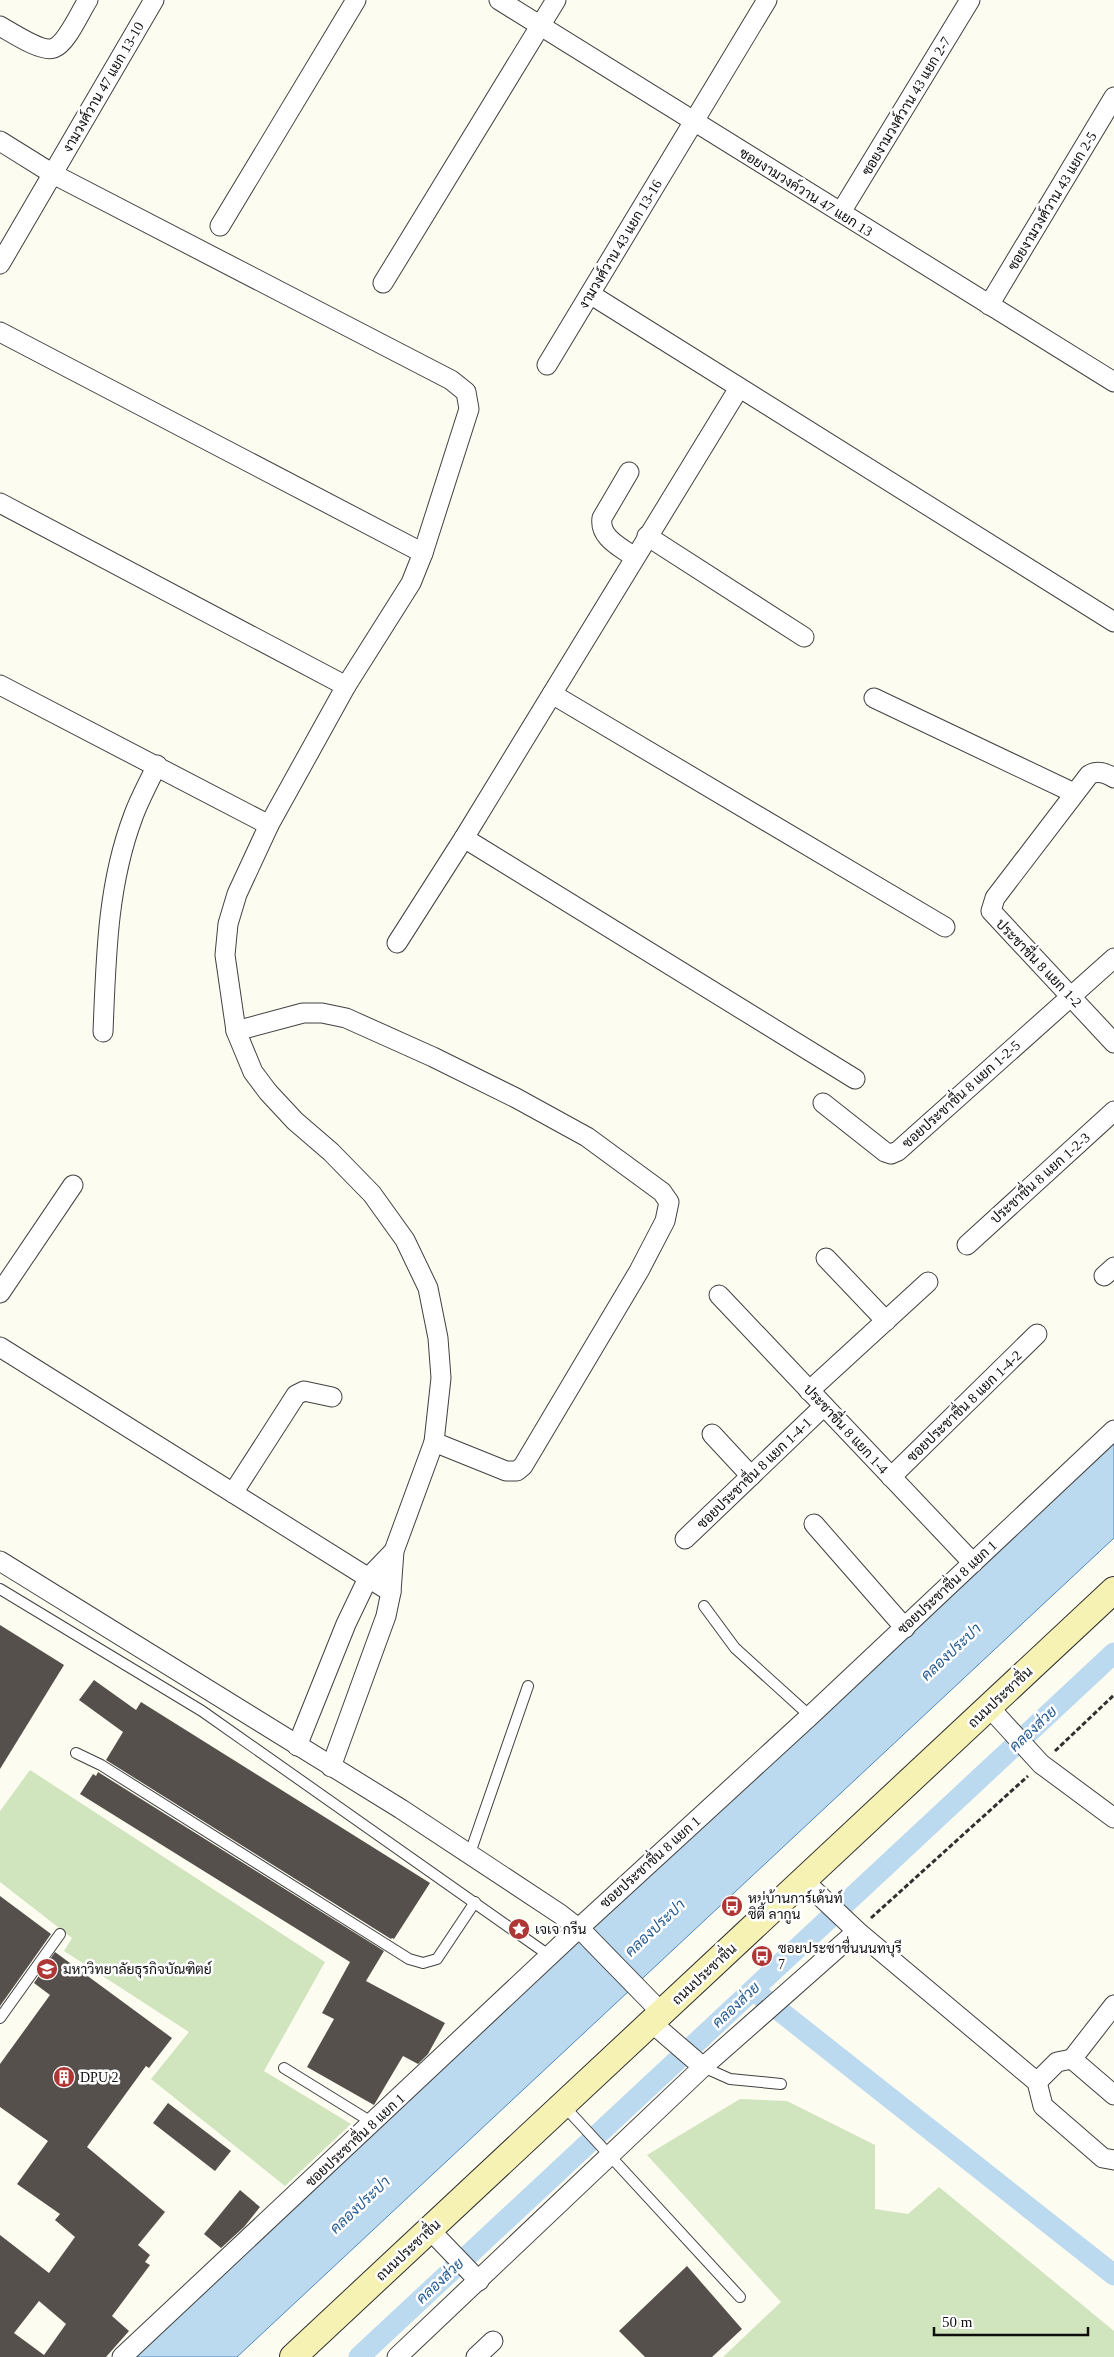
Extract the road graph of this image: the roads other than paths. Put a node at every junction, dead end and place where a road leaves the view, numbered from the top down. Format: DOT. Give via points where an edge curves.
graph roads {
  1 [pos="88,0"];
  2 [pos="154,0"];
  3 [pos="356,0"];
  4 [pos="499,0"];
  5 [pos="556,0"];
  6 [pos="768,0"];
  7 [pos="970,0"];
  8 [pos="0,26"];
  9 [pos="540,26"];
  10 [pos="1114,97"];
  11 [pos="694,122"];
  12 [pos="0,142"];
  13 [pos="53,174"];
  14 [pos="841,212"];
  15 [pos="220,226"];
  16 [pos="0,264"];
  17 [pos="383,283"];
  18 [pos="590,294"];
  19 [pos="989,305"];
  20 [pos="0,332"];
  21 [pos="547,365"];
  22 [pos="1114,382"];
  23 [pos="739,388"];
  24 [pos="629,472"];
  25 [pos="0,502"];
  26 [pos="647,536"];
  27 [pos="423,553"];
  28 [pos="634,556"];
  29 [pos="1114,622"];
  30 [pos="804,637"];
  31 [pos="0,685"];
  32 [pos="346,686"];
  33 [pos="552,694"];
  34 [pos="874,698"];
  35 [pos="157,765"];
  36 [pos="1111,776"];
  37 [pos="1074,793"];
  38 [pos="269,825"];
  39 [pos="464,838"];
  40 [pos="945,927"];
  41 [pos="397,943"];
  42 [pos="1114,958"];
  43 [pos="1071,996"];
  44 [pos="236,1031"];
  45 [pos="104,1032"];
  46 [pos="1114,1042"];
  47 [pos="855,1079"];
  48 [pos="824,1103"];
  49 [pos="1114,1111"];
  50 [pos="73,1185"];
  51 [pos="967,1245"];
  52 [pos="826,1258"];
  53 [pos="928,1282"];
  54 [pos="0,1293"];
  55 [pos="719,1295"];
  56 [pos="886,1321"];
  57 [pos="1037,1334"];
  58 [pos="0,1347"];
  59 [pos="809,1391"];
  60 [pos="332,1398"];
  61 [pos="824,1406"];
  62 [pos="1114,1430"];
  63 [pos="712,1434"];
  64 [pos="434,1442"];
  65 [pos="751,1476"];
  66 [pos="891,1477"];
  67 [pos="234,1493"];
  68 [pos="814,1524"];
  69 [pos="684,1539"];
  70 [pos="394,1551"];
  71 [pos="0,1561"];
  72 [pos="972,1563"];
  73 [pos="368,1578"];
  74 [pos="0,1589"];
  75 [pos="1114,1590"];
  76 [pos="391,1592"];
  77 [pos="704,1606"];
  78 [pos="905,1628"];
  79 [pos="528,1686"];
  80 [pos="989,1707"];
  81 [pos="810,1716"];
  82 [pos="297,1746"];
  83 [pos="76,1753"];
  84 [pos="331,1767"];
  85 [pos="1113,1816"];
  86 [pos="469,1856"];
  87 [pos="804,1880"];
  88 [pos="476,1902"];
  89 [pos="852,1927"];
  90 [pos="580,1929"];
  91 [pos="60,1934"];
  92 [pos="550,1956"];
  93 [pos="1114,2005"];
  94 [pos="0,2018"];
  95 [pos="657,2018"];
  96 [pos="1072,2059"];
  97 [pos="699,2065"];
  98 [pos="284,2068"];
  99 [pos="1037,2082"];
  100 [pos="781,2084"];
  101 [pos="1114,2095"];
  102 [pos="572,2114"];
  103 [pos="373,2124"];
  104 [pos="607,2152"];
  105 [pos="1114,2160"];
  106 [pos="430,2230"];
  107 [pos="475,2277"];
  108 [pos="740,2297"];
  109 [pos="493,2341"];
  110 [pos="122,2357"];
  111 [pos="293,2357"];
  112 [pos="397,2357"];
  113 [pos="476,2357"];
  1 -- 8 [label="street" via="55,48 31,44"];
  2 -- 13 [label="street, งามวงศ์วาน 47 แยก 13-10"];
  3 -- 15 [label="street"];
  4 -- 9 [label="street, ซอยงามวงค์วาน 47 แยก 13"];
  5 -- 9 [label="street"];
  6 -- 11 [label="street, งามวงศ์วาน 43 แยก 13-16"];
  7 -- 14 [label="street, ซอยงามวงศ์วาน 43 แยก 2-7"];
  9 -- 11 [label="street, ซอยงามวงค์วาน 47 แยก 13"];
  9 -- 17 [label="street"];
  10 -- 19 [label="street, ซอยงามวงศ์วาน 43 แยก 2-5"];
  11 -- 14 [label="street, ซอยงามวงค์วาน 47 แยก 13"];
  11 -- 18 [label="street, งามวงศ์วาน 43 แยก 13-16"];
  12 -- 13 [label="street"];
  13 -- 16 [label="street, งามวงศ์วาน 47 แยก 13-10"];
  13 -- 27 [label="street" via="451,380 466,392 469,409"];
  14 -- 19 [label="street, ซอยงามวงค์วาน 47 แยก 13"];
  18 -- 21 [label="street, งามวงศ์วาน 43 แยก 13-16"];
  18 -- 23 [label="street"];
  19 -- 22 [label="street, ซอยงามวงค์วาน 47 แยก 13"];
  20 -- 27 [label="street"];
  23 -- 26 [label="street"];
  23 -- 29 [label="street"];
  24 -- 28 [label="street" via="602,518 601,527 605,535"];
  25 -- 32 [label="street"];
  26 -- 28 [label="street"];
  26 -- 30 [label="street"];
  27 -- 32 [label="street" via="411,583"];
  28 -- 33 [label="street"];
  31 -- 35 [label="street"];
  32 -- 38 [label="street"];
  33 -- 39 [label="street"];
  33 -- 40 [label="street"];
  34 -- 37 [label="street"];
  35 -- 38 [label="street"];
  35 -- 45 [label="street" via="133,817 119,862 107,938"];
  36 -- 37 [label="street, ประชาชื่น 8 แยก 1-2" via="1093,772"];
  37 -- 43 [label="street, ประชาชื่น 8 แยก 1-2" via="995,898 991,911"];
  38 -- 44 [label="street" via="237,894 228,924 225,954"];
  39 -- 41 [label="street"];
  39 -- 47 [label="street"];
  42 -- 43 [label="street"];
  43 -- 46 [label="street, ประชาชื่น 8 แยก 1-2"];
  43 -- 48 [label="street, ซอยประชาชื่น 8 แยก 1-2-5" via="898,1151 891,1154 876,1145"];
  44 -- 64 [label="street" via="253,1072 268,1092 372,1194 405,1240 428,1288 438,1338 441,1378"];
  44 -- 64 [label="street" via="303,1013 346,1018 433,1057 587,1137 662,1192 669,1202 665,1221 639,1271 523,1466 506,1471"];
  49 -- 51 [label="street, ประชาชื่น 8 แยก 1-2-3"];
  50 -- 54 [label="street"];
  52 -- 56 [label="street"];
  53 -- 56 [label="street"];
  55 -- 59 [label="street, ประชาชื่น 8 แยก 1-4"];
  56 -- 59 [label="street"];
  57 -- 66 [label="street, ซอยประชาชื่น 8 แยก 1-4-2"];
  58 -- 67 [label="street"];
  59 -- 61 [label="street, ประชาชื่น 8 แยก 1-4"];
  60 -- 67 [label="street" via="304,1391 296,1395"];
  61 -- 65 [label="street, ซอยประชาชื่น 8 แยก 1-4-1"];
  61 -- 66 [label="street, ประชาชื่น 8 แยก 1-4"];
  62 -- 72 [label="street, ซอยประชาชื่น 8 แยก 1"];
  63 -- 65 [label="street"];
  64 -- 70 [label="street"];
  65 -- 69 [label="street, ซอยประชาชื่น 8 แยก 1-4-1"];
  66 -- 72 [label="street, ประชาชื่น 8 แยก 1-4"];
  67 -- 73 [label="street"];
  68 -- 78 [label="street"];
  70 -- 73 [label="street"];
  70 -- 76 [label="street"];
  71 -- 82 [label="street"];
  72 -- 78 [label="street, ซอยประชาชื่น 8 แยก 1"];
  73 -- 76 [label="street"];
  73 -- 82 [label="street"];
  74 -- 88 [label="lane" via="202,1711"];
  75 -- 80 [label="main road, ถนนประชาชื่น"];
  76 -- 84 [label="street" via="376,1647"];
  77 -- 81 [label="lane" via="735,1648"];
  78 -- 81 [label="street, ซอยประชาชื่น 8 แยก 1"];
  79 -- 86 [label="lane"];
  80 -- 85 [label="street" via="1038,1760"];
  80 -- 87 [label="main road, ถนนประชาชื่น"];
  81 -- 90 [label="street, ซอยประชาชื่น 8 แยก 1"];
  82 -- 84 [label="street"];
  83 -- 88 [label="lane" via="409,1959 423,1963 437,1959"];
  84 -- 86 [label="street" via="401,1809"];
  86 -- 90 [label="street"];
  87 -- 89 [label="street"];
  87 -- 95 [label="main road, ถนนประชาชื่น"];
  88 -- 92 [label="lane"];
  89 -- 97 [label="street" via="756,2019"];
  89 -- 99 [label="street"];
  90 -- 92 [label="street, ซอยประชาชื่น 8 แยก 1"];
  90 -- 95 [label="street" via="641,1991"];
  91 -- 94 [label="lane"];
  92 -- 103 [label="street, ซอยประชาชื่น 8 แยก 1"];
  93 -- 96 [label="street"];
  95 -- 97 [label="street"];
  95 -- 102 [label="main road, ถนนประชาชื่น"];
  96 -- 99 [label="street" via="1057,2062"];
  96 -- 101 [label="street"];
  97 -- 100 [label="lane" via="730,2079"];
  97 -- 104 [label="street"];
  98 -- 103 [label="lane"];
  99 -- 105 [label="street" via="1043,2106 1103,2158"];
  102 -- 104 [label="lane"];
  102 -- 106 [label="main road, ถนนประชาชื่น"];
  103 -- 110 [label="street, ซอยประชาชื่น 8 แยก 1"];
  104 -- 107 [label="street"];
  104 -- 108 [label="lane"];
  106 -- 107 [label="street"];
  106 -- 111 [label="main road, ถนนประชาชื่น"];
  107 -- 112 [label="street"];
  109 -- 113 [label="street"];
}
